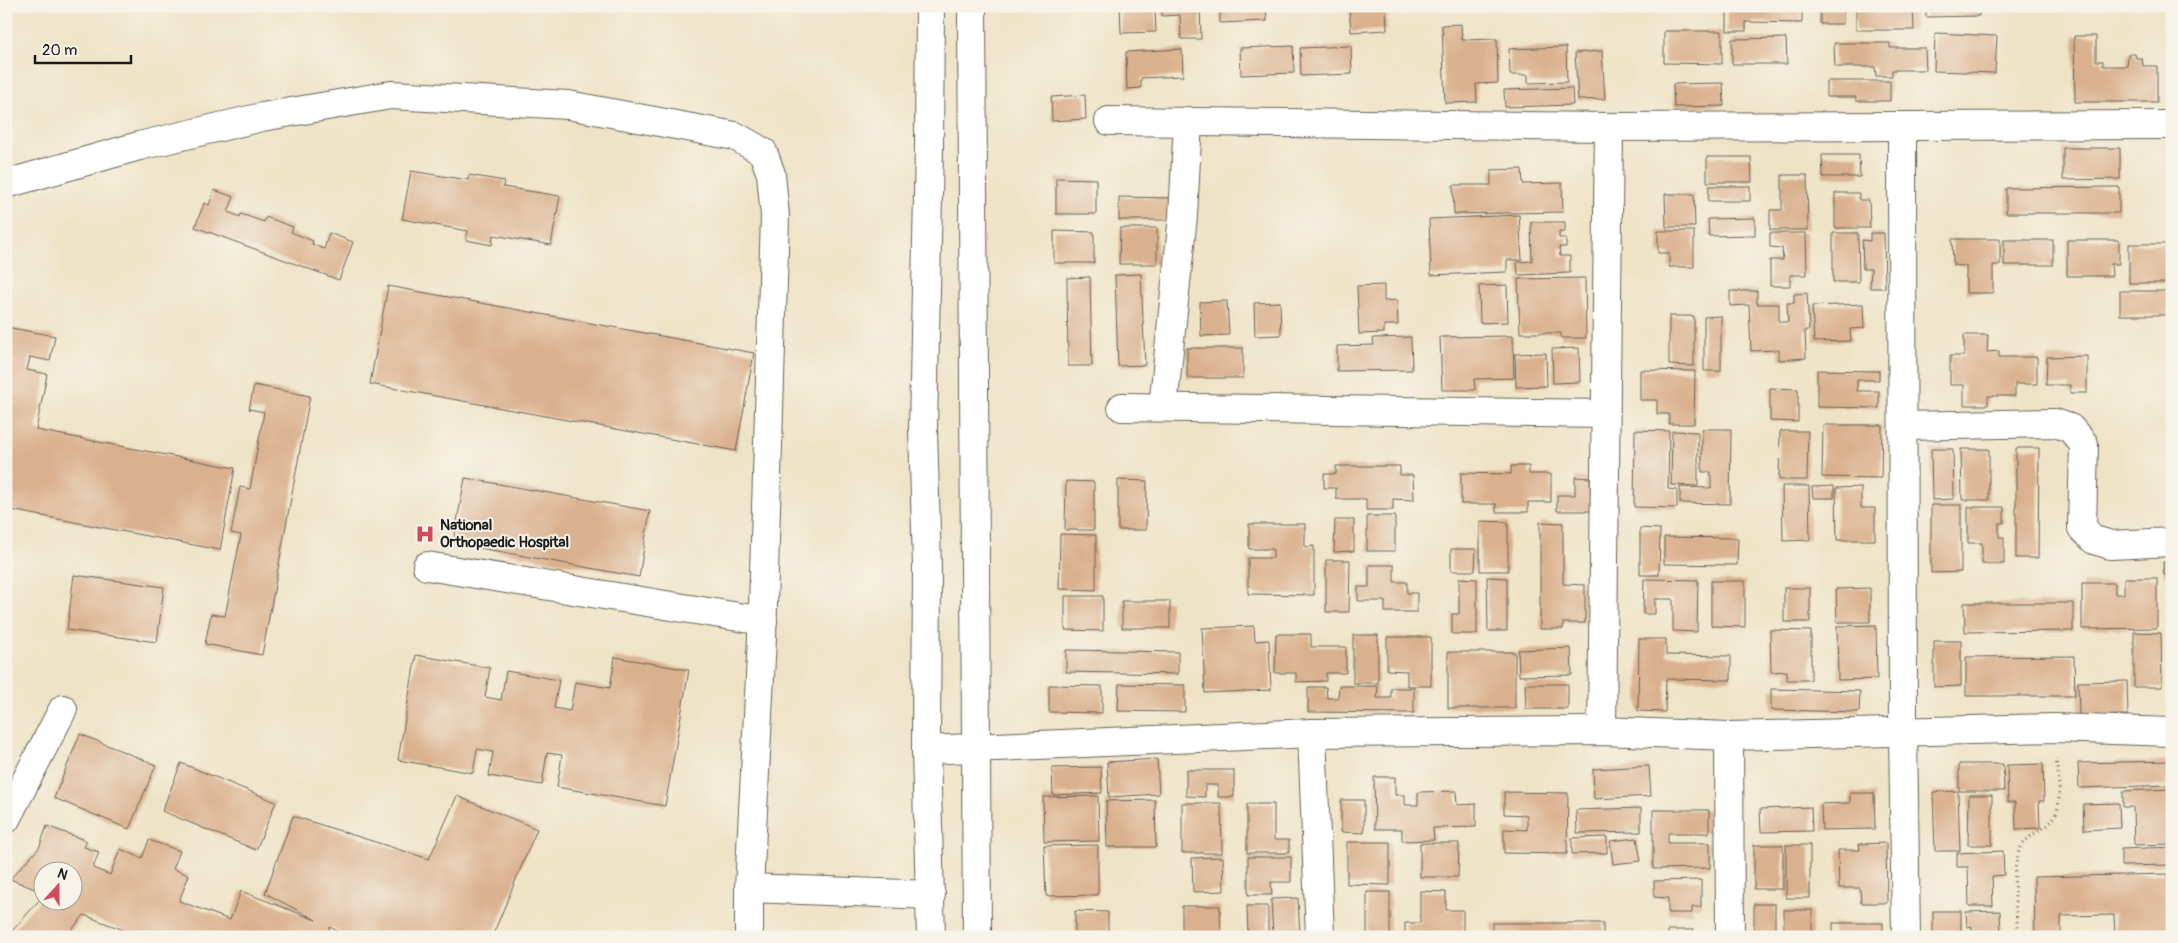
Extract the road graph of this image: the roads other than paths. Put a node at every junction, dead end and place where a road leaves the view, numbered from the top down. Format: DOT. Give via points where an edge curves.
graph roads {
  1 [pos="930,6"];
  2 [pos="972,6"];
  3 [pos="1109,121"];
  4 [pos="1188,121"];
  5 [pos="2172,125"];
  6 [pos="1609,126"];
  7 [pos="1902,126"];
  8 [pos="6,184"];
  9 [pos="1122,407"];
  10 [pos="1163,407"];
  11 [pos="1605,414"];
  12 [pos="1903,426"];
  13 [pos="2172,542"];
  14 [pos="427,566"];
  15 [pos="763,621"];
  16 [pos="63,709"];
  17 [pos="1602,731"];
  18 [pos="2172,732"];
  19 [pos="1312,733"];
  20 [pos="1903,733"];
  21 [pos="1730,736"];
  22 [pos="977,747"];
  23 [pos="926,750"];
  24 [pos="6,819"];
  25 [pos="749,888"];
  26 [pos="931,896"];
  27 [pos="749,937"];
  28 [pos="931,937"];
  29 [pos="978,937"];
  30 [pos="1320,937"];
  31 [pos="1730,937"];
  32 [pos="1906,937"];
  1 -- 23 [label="street" via="923,429 927,566"];
  2 -- 22 [label="street"];
  3 -- 4 [label="street"];
  4 -- 6 [label="street"];
  4 -- 10 [label="street" via="1183,216"];
  5 -- 7 [label="street"];
  6 -- 7 [label="street"];
  6 -- 11 [label="street"];
  7 -- 12 [label="street"];
  8 -- 15 [label="street" via="139,146 262,117 391,95 568,105 735,136 763,152 771,174 776,216"];
  9 -- 10 [label="street"];
  10 -- 11 [label="street"];
  11 -- 17 [label="street"];
  12 -- 13 [label="street" via="2055,423 2070,428 2084,444 2082,528 2094,540 2111,545"];
  12 -- 20 [label="street"];
  14 -- 15 [label="street"];
  15 -- 25 [label="street"];
  16 -- 24 [label="street"];
  17 -- 19 [label="street"];
  17 -- 21 [label="street"];
  18 -- 20 [label="street" via="2054,728"];
  19 -- 22 [label="street"];
  19 -- 30 [label="street"];
  20 -- 21 [label="street"];
  20 -- 32 [label="street"];
  21 -- 31 [label="street"];
  22 -- 23 [label="street"];
  22 -- 29 [label="street"];
  23 -- 26 [label="street"];
  25 -- 26 [label="street"];
  25 -- 27 [label="street"];
  26 -- 28 [label="street"];
}
